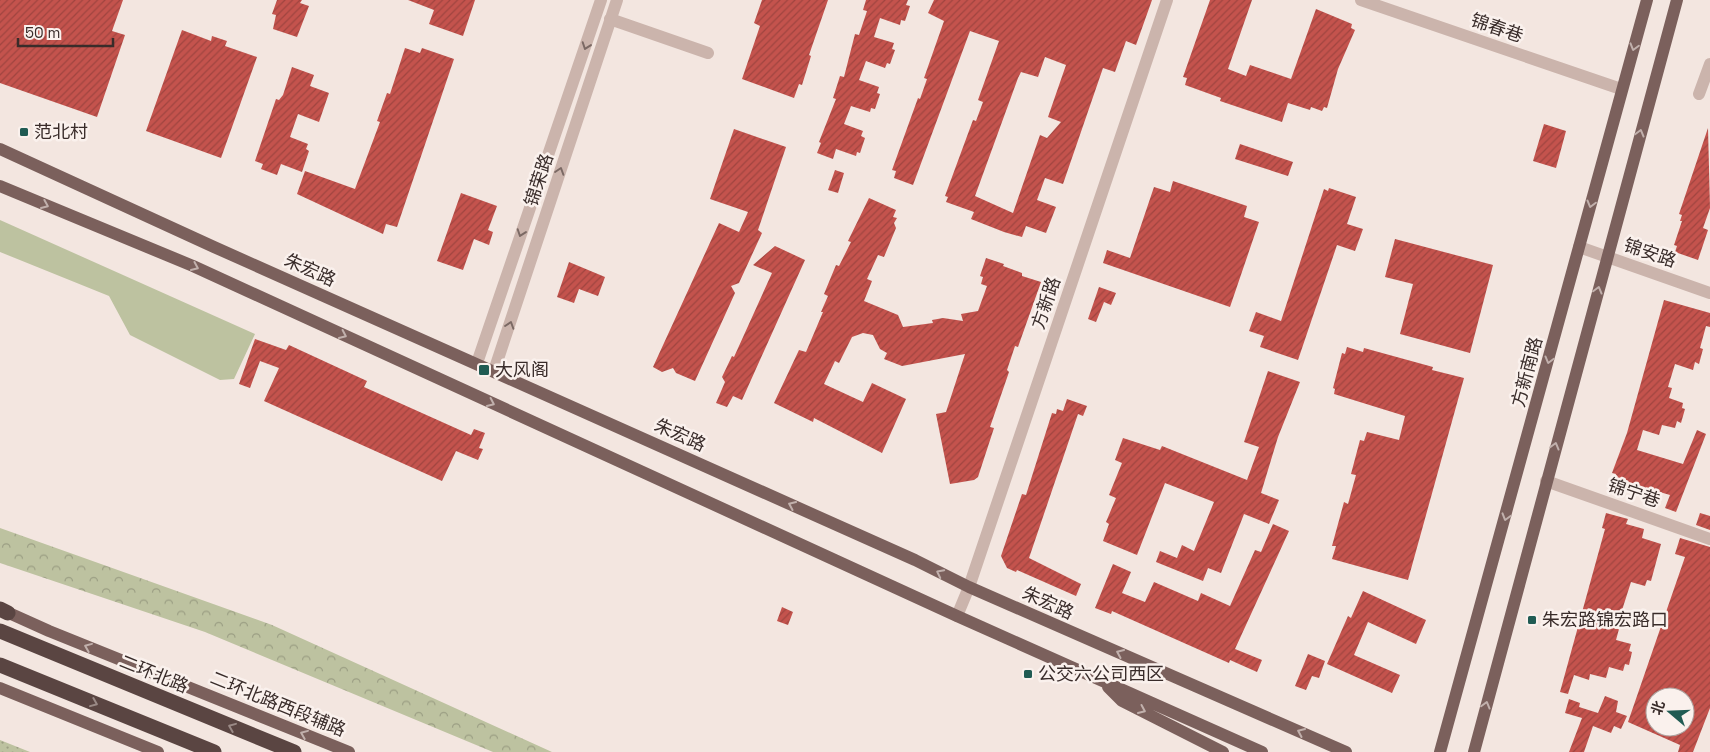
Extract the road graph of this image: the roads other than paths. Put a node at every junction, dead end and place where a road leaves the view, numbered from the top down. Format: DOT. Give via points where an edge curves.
graph roads {
  1 [pos="601,0"];
  2 [pos="617,0"];
  3 [pos="1167,0"];
  4 [pos="1361,0"];
  5 [pos="1647,0"];
  6 [pos="1677,0"];
  7 [pos="610,19"];
  8 [pos="708,53"];
  9 [pos="1710,64"];
  10 [pos="1621,89"];
  11 [pos="1699,94"];
  12 [pos="0,149"];
  13 [pos="0,186"];
  14 [pos="1579,247"];
  15 [pos="1606,257"];
  16 [pos="1710,293"];
  17 [pos="477,363"];
  18 [pos="494,371"];
  19 [pos="1546,481"];
  20 [pos="1710,539"];
  21 [pos="969,587"];
  22 [pos="3,610"];
  23 [pos="957,616"];
  24 [pos="2,631"];
  25 [pos="0,665"];
  26 [pos="1103,682"];
  27 [pos="0,688"];
  28 [pos="158,752"];
  29 [pos="214,752"];
  30 [pos="294,752"];
  31 [pos="349,752"];
  32 [pos="1223,752"];
  33 [pos="1262,752"];
  34 [pos="1346,752"];
  35 [pos="1440,752"];
  36 [pos="1474,752"];
  1 -- 17 [label="street, 锦荣路, one-way"];
  2 -- 7 [label="street, 锦荣路"];
  3 -- 21 [label="street, 方新路"];
  4 -- 10 [label="street, 锦春巷"];
  5 -- 10 [label="main road, 方新南路, one-way"];
  15 -- 6 [label="main road, one-way"];
  7 -- 8 [label="street"];
  18 -- 7 [label="street, 锦荣路, one-way"];
  9 -- 11 [label="street"];
  10 -- 14 [label="main road, 方新南路, one-way"];
  12 -- 17 [label="main road, 朱宏路"];
  13 -- 23 [label="main road, one-way" via="193,266"];
  14 -- 15 [label="street, 锦安路"];
  14 -- 35 [label="main road, 方新南路, one-way"];
  15 -- 16 [label="street, 锦安路"];
  19 -- 15 [label="main road, one-way"];
  17 -- 18 [label="main road, 朱宏路"];
  21 -- 18 [label="main road, 朱宏路, one-way"];
  19 -- 20 [label="street, 锦宁巷"];
  36 -- 19 [label="main road, one-way"];
  21 -- 23 [label="street, 方新路"];
  34 -- 21 [label="main road, 朱宏路, one-way"];
  31 -- 22 [label="main road, 二环北路西段辅路, one-way"];
  23 -- 26 [label="main road"];
  30 -- 24 [label="highway, 二环北路, one-way"];
  25 -- 29 [label="highway, one-way"];
  26 -- 32 [label="main road, one-way" via="1122,701"];
  26 -- 33 [label="main road"];
  27 -- 28 [label="main road"];
}
